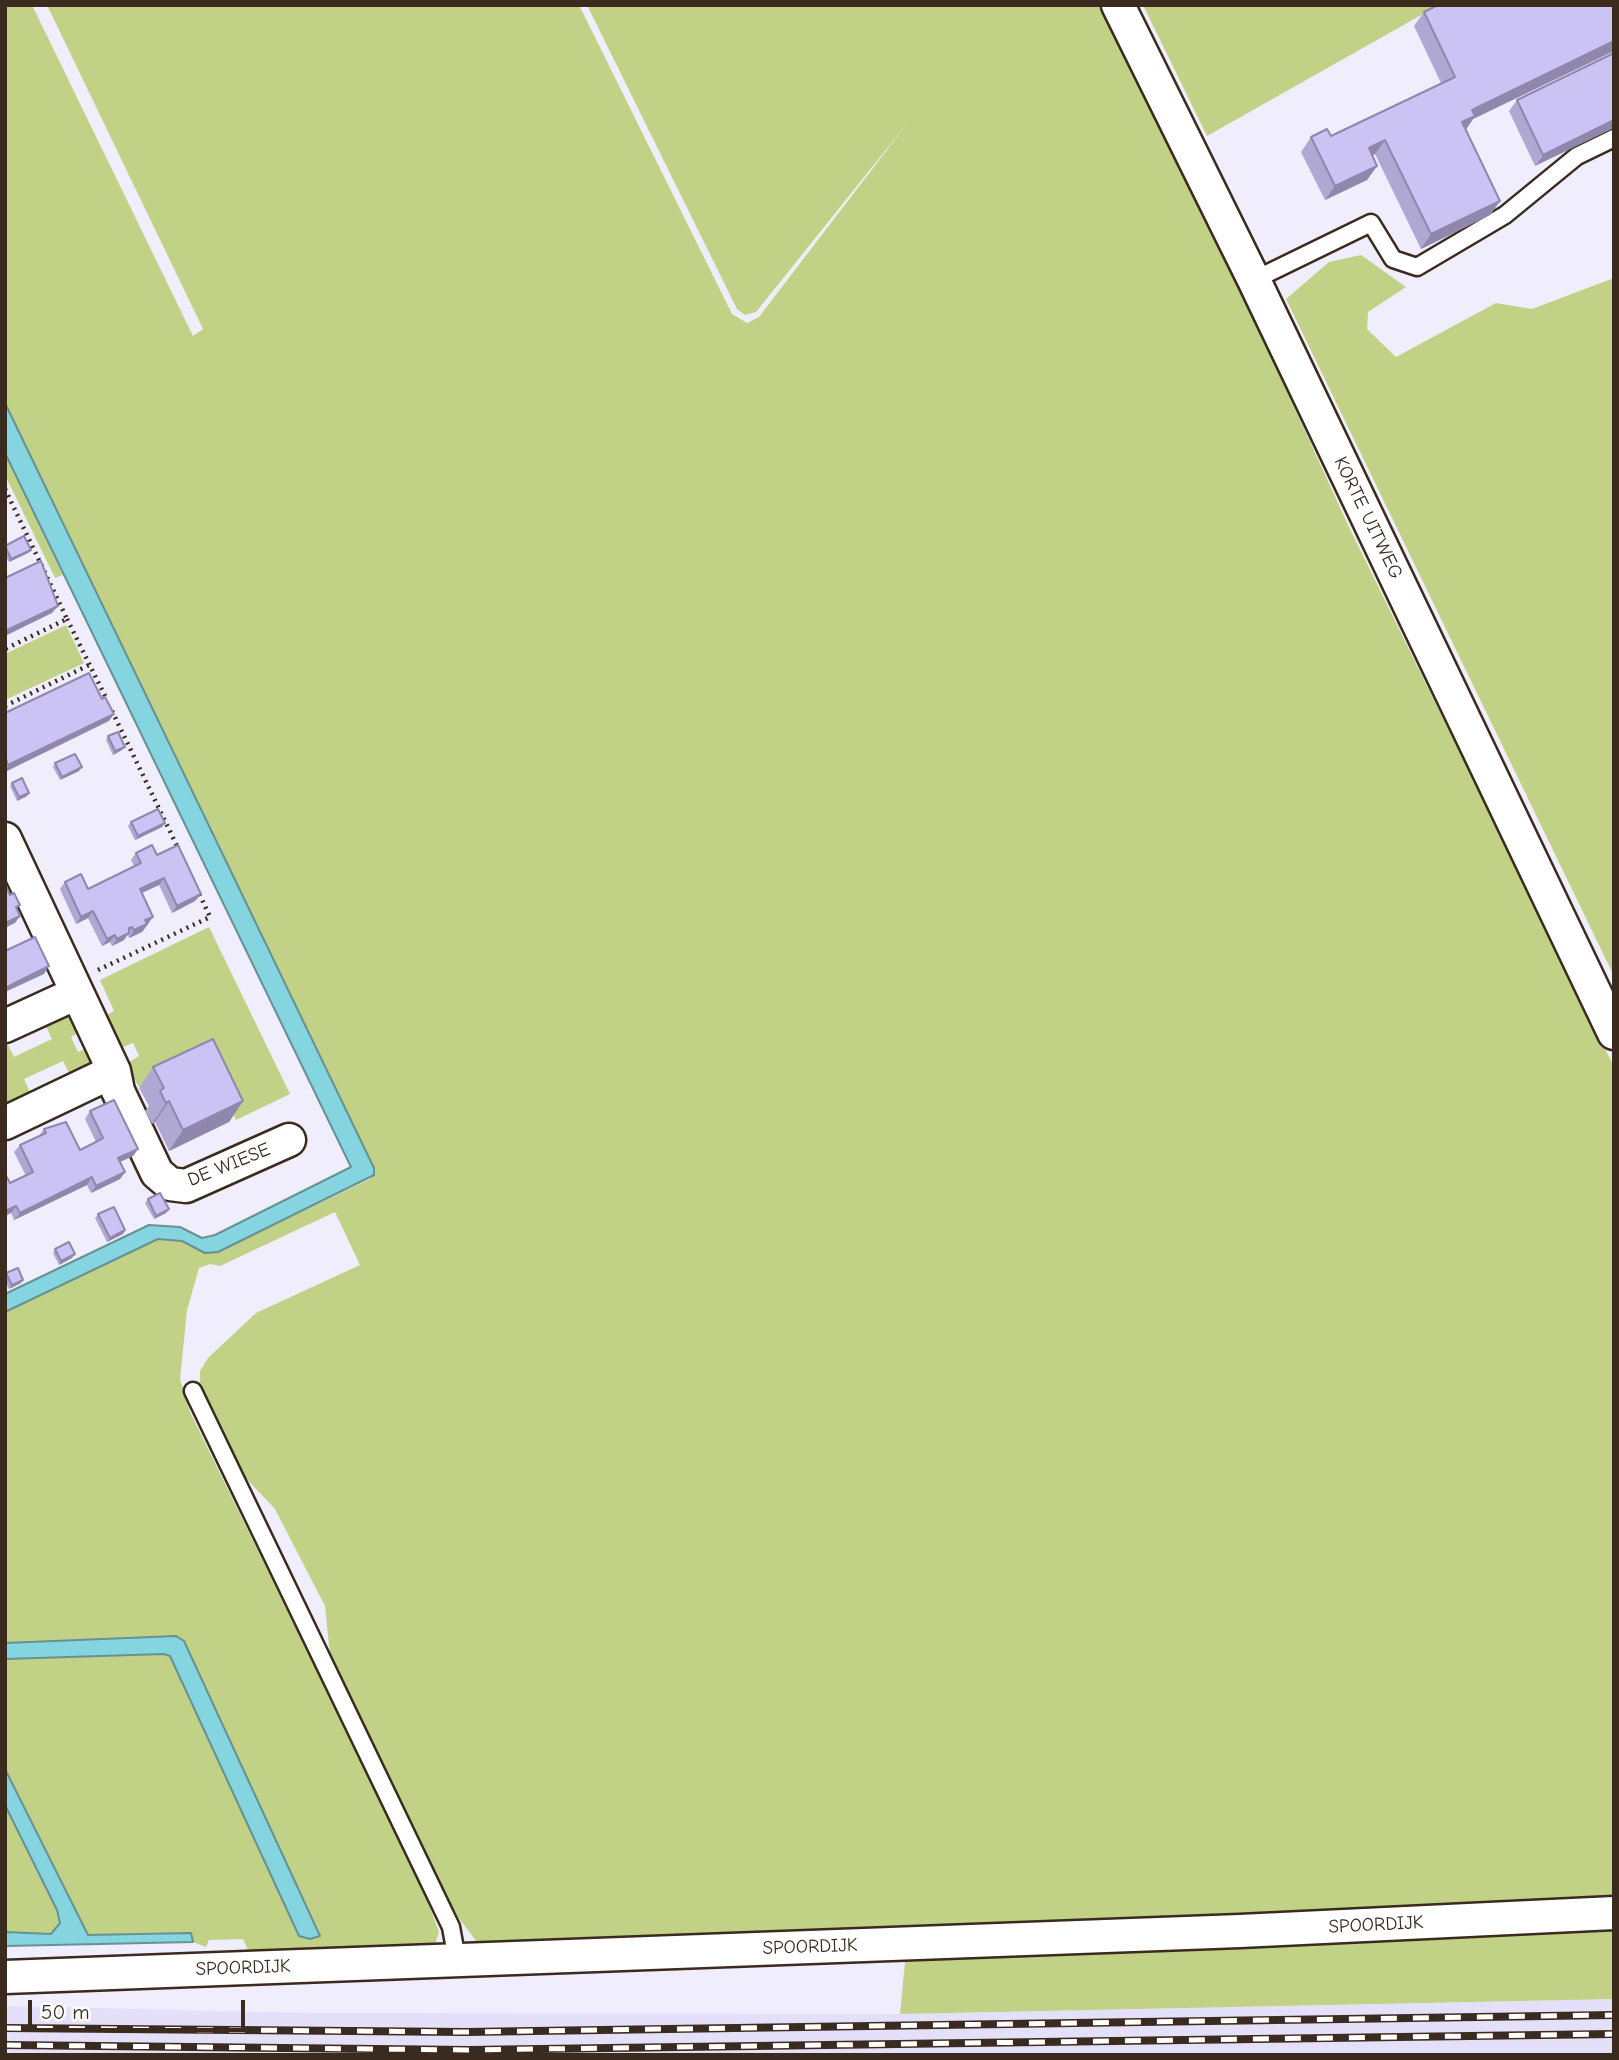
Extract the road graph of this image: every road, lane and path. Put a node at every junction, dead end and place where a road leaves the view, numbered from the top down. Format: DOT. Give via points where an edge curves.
graph roads {
  1 [pos="1118,5"];
  2 [pos="1614,138"];
  3 [pos="1254,280"];
  4 [pos="5,489"];
  5 [pos="67,619"];
  6 [pos="5,649"];
  7 [pos="89,665"];
  8 [pos="5,706"];
  9 [pos="5,839"];
  10 [pos="180,854"];
  11 [pos="192,879"];
  12 [pos="74,987"];
  13 [pos="5,1027"];
  14 [pos="1614,1033"];
  15 [pos="114,1071"];
  16 [pos="5,1123"];
  17 [pos="289,1140"];
  18 [pos="193,1391"];
  19 [pos="1614,1913"];
  20 [pos="457,1960"];
  21 [pos="5,1977"];
  1 -- 3 [label="street, KORTE UITWEG"];
  2 -- 3 [label="lane" via="1577,156 1505,215 1417,267 1393,259 1371,223"];
  3 -- 14 [label="street, KORTE UITWEG"];
  4 -- 5 [label="path"];
  5 -- 6 [label="path"];
  5 -- 7 [label="path"];
  7 -- 8 [label="path"];
  7 -- 10 [label="path"];
  9 -- 12 [label="street, DE WIESE"];
  11 -- 12 [label="path" via="210,917"];
  12 -- 13 [label="street"];
  12 -- 15 [label="street, DE WIESE"];
  15 -- 16 [label="street"];
  15 -- 17 [label="street, DE WIESE" via="118,1091 157,1173 170,1184 186,1186 201,1181"];
  18 -- 20 [label="lane" via="451,1927"];
  19 -- 20 [label="street, SPOORDIJK"];
  20 -- 21 [label="street, SPOORDIJK"];
}
